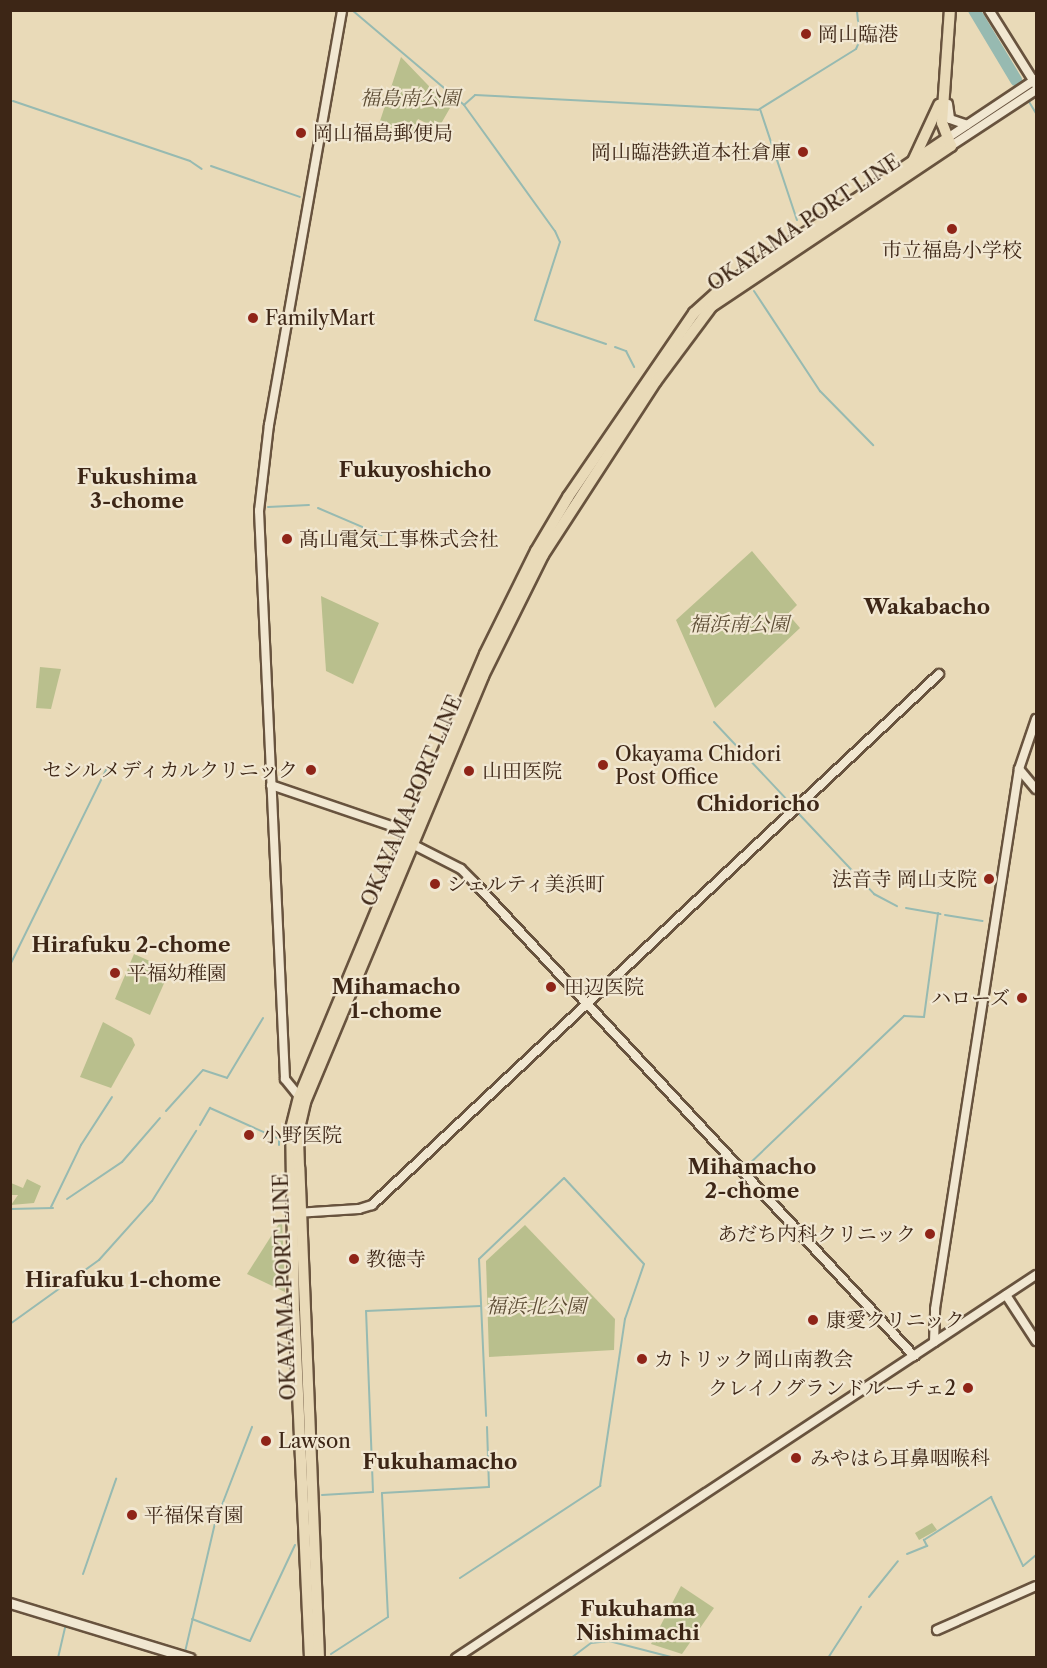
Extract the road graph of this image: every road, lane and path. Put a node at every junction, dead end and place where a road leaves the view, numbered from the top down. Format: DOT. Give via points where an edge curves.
graph roads {
  1 [pos="342,10"];
  2 [pos="950,10"];
  3 [pos="989,10"];
  4 [pos="945,86"];
  5 [pos="1030,88"];
  6 [pos="967,125"];
  7 [pos="948,143"];
  8 [pos="912,161"];
  9 [pos="939,674"];
  10 [pos="1036,719"];
  11 [pos="1019,769"];
  12 [pos="271,785"];
  13 [pos="1036,789"];
  14 [pos="411,838"];
  15 [pos="587,1003"];
  16 [pos="302,1100"];
  17 [pos="297,1213"];
  18 [pos="1036,1275"];
  19 [pos="1006,1295"];
  20 [pos="1036,1341"];
  21 [pos="934,1342"];
  22 [pos="914,1356"];
  23 [pos="1036,1586"];
  24 [pos="10,1603"];
  25 [pos="936,1630"];
  26 [pos="190,1658"];
  27 [pos="310,1658"];
  28 [pos="319,1658"];
  29 [pos="456,1658"];
  1 -- 12 [label="street" via="260,489"];
  2 -- 4 [label="main road"];
  3 -- 5 [label="street"];
  4 -- 6 [label="street" via="949,116"];
  4 -- 7 [label="main road" via="942,123"];
  4 -- 8 [label="main road" via="929,133"];
  5 -- 6 [label="street"];
  5 -- 7 [label="street"];
  6 -- 7 [label="street"];
  7 -- 8 [label="main road, OKAYAMA PORT LINE"];
  7 -- 14 [label="main road, OKAYAMA PORT LINE" via="736,288 700,318 543,555 493,655"];
  8 -- 14 [label="main road, OKAYAMA PORT LINE" via="717,292 694,313 568,497 536,551 485,654"];
  9 -- 15 [label="street"];
  10 -- 11 [label="street"];
  11 -- 13 [label="street"];
  11 -- 21 [label="street" via="935,1309"];
  12 -- 14 [label="street"];
  12 -- 16 [label="street" via="285,1079"];
  14 -- 15 [label="street" via="461,869"];
  14 -- 16 [label="main road, OKAYAMA PORT LINE"];
  15 -- 17 [label="street" via="372,1204 359,1209"];
  15 -- 22 [label="street"];
  16 -- 17 [label="main road, OKAYAMA PORT LINE"];
  17 -- 27 [label="main road, OKAYAMA PORT LINE"];
  17 -- 28 [label="main road, OKAYAMA PORT LINE"];
  18 -- 19 [label="street"];
  19 -- 20 [label="street"];
  19 -- 21 [label="street"];
  21 -- 22 [label="street"];
  22 -- 29 [label="street"];
  23 -- 25 [label="street"];
  24 -- 26 [label="main road"];
}
